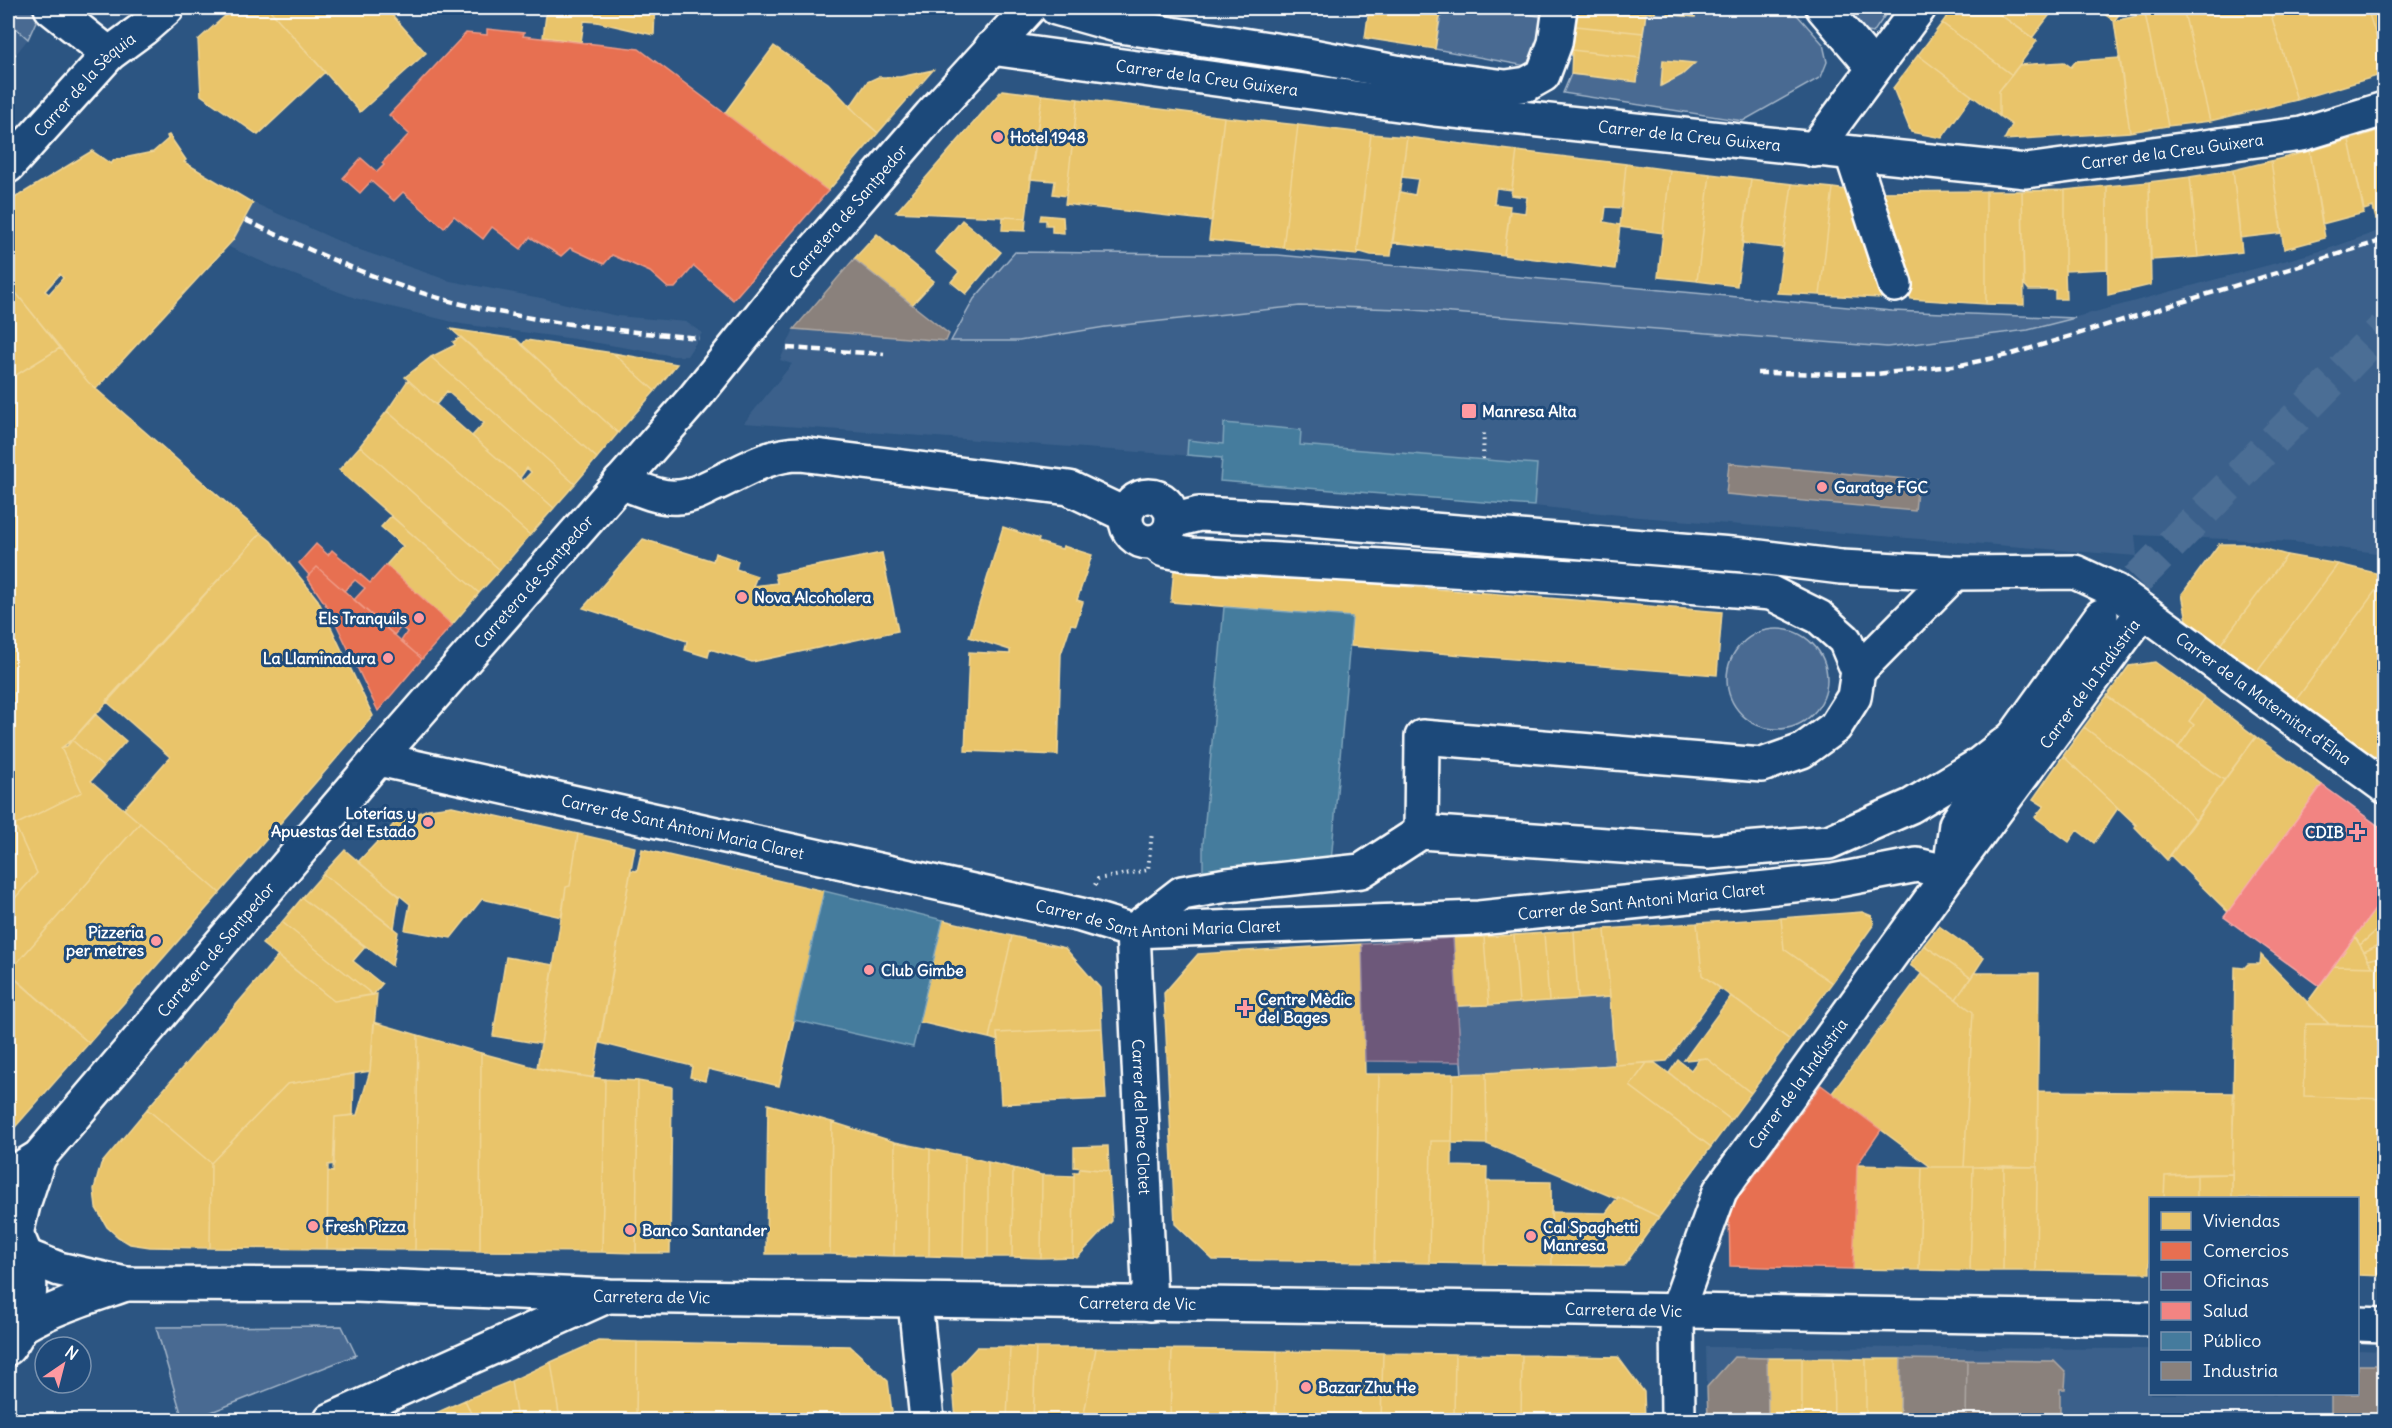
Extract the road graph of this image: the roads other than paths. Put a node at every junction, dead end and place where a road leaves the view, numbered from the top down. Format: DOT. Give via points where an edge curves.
graph roads {
  1 [pos="51,8"];
  2 [pos="167,8"];
  3 [pos="1029,8"];
  4 [pos="1056,8"];
  5 [pos="1560,8"];
  6 [pos="1823,8"];
  7 [pos="1920,8"];
  8 [pos="991,48"];
  9 [pos="109,54"];
  10 [pos="1874,68"];
  11 [pos="2385,109"];
  12 [pos="1814,150"];
  13 [pos="1852,153"];
  14 [pos="8,166"];
  15 [pos="1894,285"];
  16 [pos="620,482"];
  17 [pos="1163,531"];
  18 [pos="1955,573"];
  19 [pos="2143,611"];
  20 [pos="2101,616"];
  21 [pos="1858,670"];
  22 [pos="2014,737"];
  23 [pos="378,759"];
  24 [pos="2385,786"];
  25 [pos="1421,832"];
  26 [pos="1950,873"];
  27 [pos="1133,931"];
  28 [pos="39,1157"];
  29 [pos="8,1176"];
  30 [pos="17,1237"];
  31 [pos="126,1284"];
  32 [pos="607,1296"];
  33 [pos="915,1301"];
  34 [pos="1150,1304"];
  35 [pos="1677,1311"];
  36 [pos="2149,1319"];
  37 [pos="2359,1324"];
  38 [pos="2385,1325"];
  39 [pos="15,1337"];
  40 [pos="331,1420"];
  41 [pos="927,1420"];
  42 [pos="1678,1420"];
  1 -- 9 [label="street"];
  2 -- 9 [label="street, Carrer de la Sèquia"];
  3 -- 8 [label="street, Carretera de Santpedor"];
  4 -- 5 [label="street" via="1120,26 1506,87 1527,84 1543,75 1555,43"];
  6 -- 10 [label="street"];
  7 -- 10 [label="street"];
  8 -- 12 [label="street, Carrer de la Creu Guixera" via="1435,109"];
  8 -- 16 [label="street, Carretera de Santpedor"];
  9 -- 14 [label="street, Carrer de la Sèquia"];
  10 -- 12 [label="street"];
  11 -- 13 [label="street, Carrer de la Creu Guixera" via="2302,134 2026,171"];
  12 -- 13 [label="street, Carrer de la Creu Guixera"];
  13 -- 15 [label="street"];
  16 -- 17 [label="street" via="677,498 769,458 800,454 1069,488 1126,515 1135,501 1152,496 1166,505 1172,515"];
  16 -- 23 [label="street, Carretera de Santpedor"];
  17 -- 18 [label="street, Carrer de la Maternitat d'Elna" via="1199,514 1297,519 1743,555 1841,567"];
  17 -- 21 [label="street" via="1164,550 1191,555 1591,578 1771,593 1819,617 1845,640"];
  18 -- 19 [label="street, Carrer de la Maternitat d'Elna" via="2075,572 2116,591"];
  18 -- 21 [label="street"];
  19 -- 24 [label="street, Carrer de la Maternitat d'Elna"];
  19 -- 26 [label="street, Carrer de la Indústria"];
  20 -- 22 [label="street, Carrer de la Indústria"];
  21 -- 25 [label="street" via="1854,698 1835,727 1802,751 1762,765 1422,736"];
  22 -- 25 [label="street" via="1977,766 1911,806 1829,842 1708,852"];
  22 -- 26 [label="street, Carrer de la Indústria" via="1956,824"];
  23 -- 27 [label="street, Carrer de Sant Antoni Maria Claret" via="1081,915"];
  23 -- 28 [label="street, Carretera de Santpedor"];
  25 -- 27 [label="street" via="1361,872 1182,892"];
  26 -- 27 [label="street, Carrer de Sant Antoni Maria Claret" via="1917,865 1833,881 1479,918"];
  26 -- 35 [label="street, Carrer de la Indústria" via="1720,1191"];
  27 -- 34 [label="street, Carrer del Pare Clotet"];
  28 -- 29 [label="street, Carretera de Santpedor"];
  28 -- 30 [label="street, Carretera de Santpedor" via="22,1204"];
  30 -- 31 [label="street, Carretera de Vic" via="59,1269"];
  30 -- 39 [label="street, Carretera de Santpedor" via="31,1292"];
  31 -- 32 [label="street, Carretera de Vic" via="356,1285"];
  31 -- 39 [label="street, Carretera de Vic" via="62,1307"];
  32 -- 33 [label="street, Carretera de Vic"];
  32 -- 40 [label="street"];
  33 -- 34 [label="street, Carretera de Vic"];
  33 -- 41 [label="street"];
  34 -- 35 [label="street, Carretera de Vic"];
  35 -- 36 [label="street, Carretera de Vic"];
  35 -- 42 [label="street"];
  37 -- 38 [label="street"];
}
